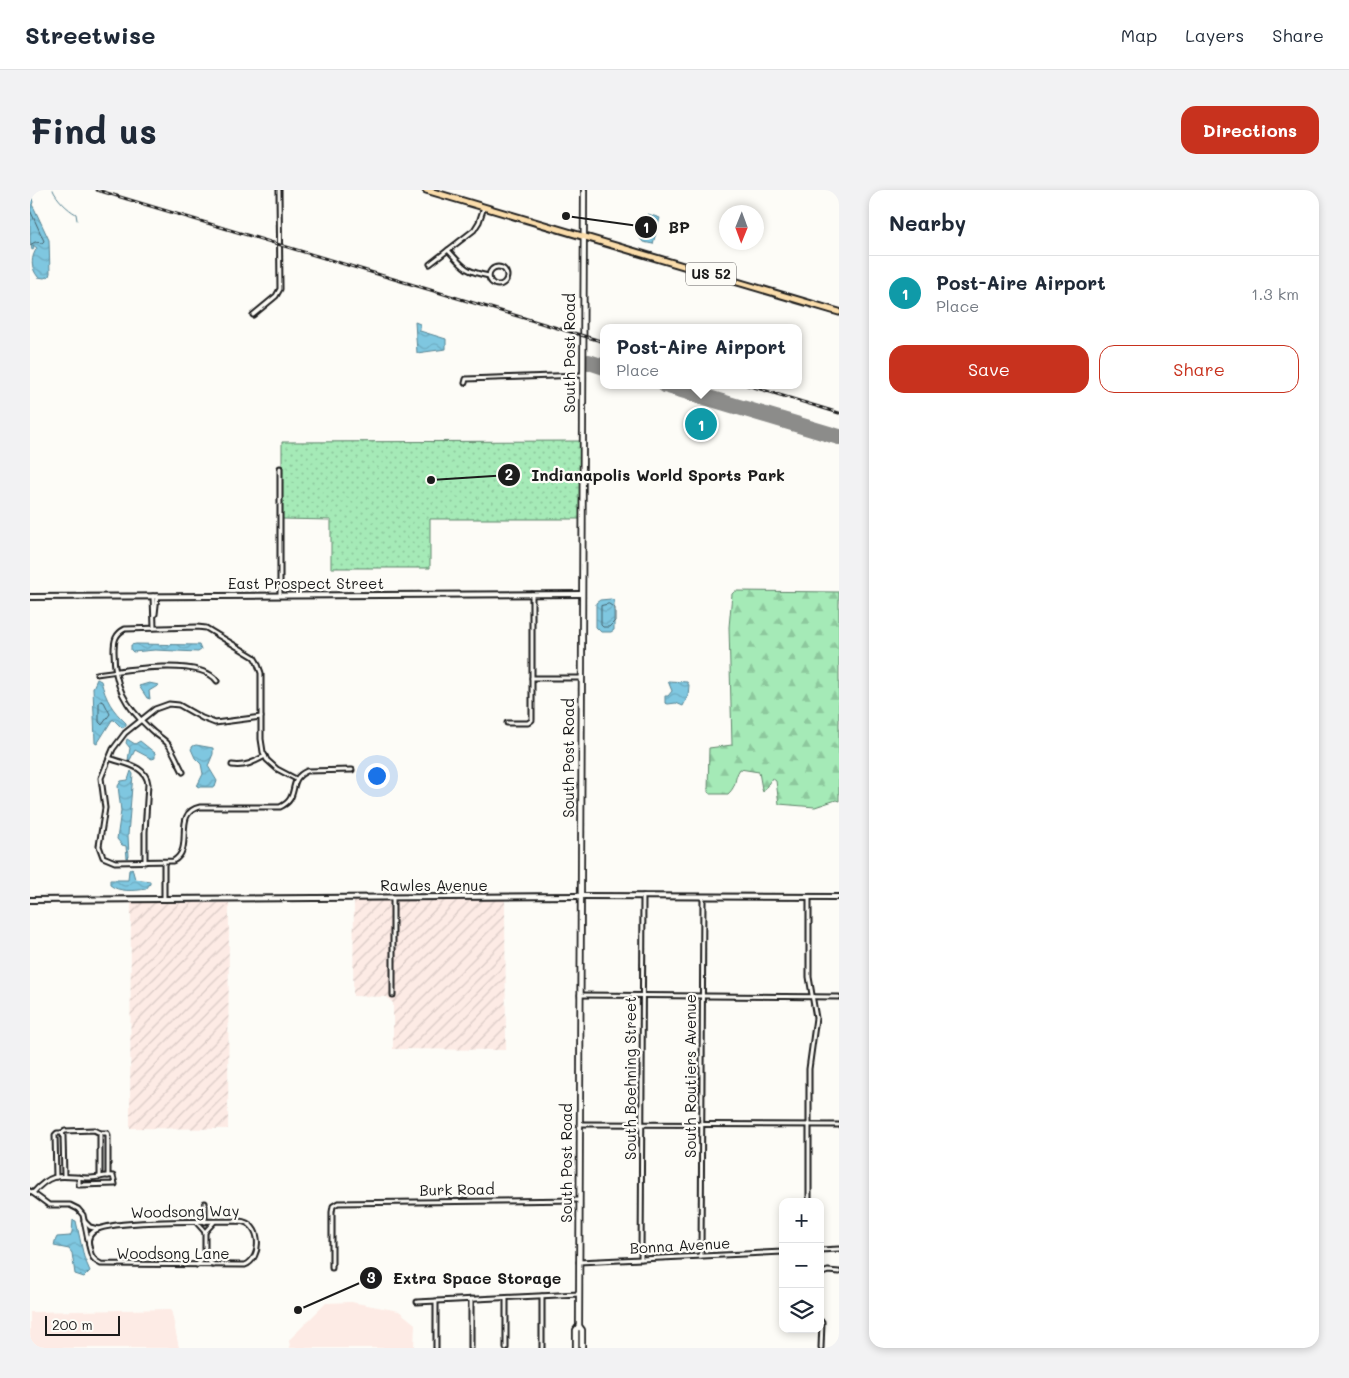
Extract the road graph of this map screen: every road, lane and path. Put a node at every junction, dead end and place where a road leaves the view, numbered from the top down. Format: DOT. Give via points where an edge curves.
graph roads {
  1 [pos="279,190"];
  2 [pos="426,190"];
  3 [pos="584,190"];
  4 [pos="484,207"];
  5 [pos="583,236"];
  6 [pos="448,250"];
  7 [pos="430,264"];
  8 [pos="489,276"];
  9 [pos="839,312"];
  10 [pos="253,315"];
  11 [pos="583,375"];
  12 [pos="466,381"];
  13 [pos="280,468"];
  14 [pos="532,594"];
  15 [pos="582,594"];
  16 [pos="280,595"];
  17 [pos="30,596"];
  18 [pos="155,596"];
  19 [pos="154,627"];
  20 [pos="115,671"];
  21 [pos="97,674"];
  22 [pos="532,678"];
  23 [pos="581,678"];
  24 [pos="217,681"];
  25 [pos="261,717"];
  26 [pos="141,720"];
  27 [pos="507,723"];
  28 [pos="265,756"];
  29 [pos="109,758"];
  30 [pos="232,765"];
  31 [pos="352,770"];
  32 [pos="183,772"];
  33 [pos="296,778"];
  34 [pos="145,862"];
  35 [pos="164,862"];
  36 [pos="580,896"];
  37 [pos="643,896"];
  38 [pos="393,897"];
  39 [pos="703,897"];
  40 [pos="809,897"];
  41 [pos="839,897"];
  42 [pos="164,899"];
  43 [pos="30,900"];
  44 [pos="393,995"];
  45 [pos="580,995"];
  46 [pos="642,996"];
  47 [pos="702,996"];
  48 [pos="812,997"];
  49 [pos="839,997"];
  50 [pos="579,1124"];
  51 [pos="641,1124"];
  52 [pos="702,1124"];
  53 [pos="809,1125"];
  54 [pos="839,1125"];
  55 [pos="62,1133"];
  56 [pos="100,1133"];
  57 [pos="64,1176"];
  58 [pos="108,1176"];
  59 [pos="56,1177"];
  60 [pos="79,1177"];
  61 [pos="100,1177"];
  62 [pos="32,1192"];
  63 [pos="809,1198"];
  64 [pos="579,1200"];
  65 [pos="205,1203"];
  66 [pos="83,1219"];
  67 [pos="196,1222"];
  68 [pos="205,1222"];
  69 [pos="214,1222"];
  70 [pos="99,1229"];
  71 [pos="205,1232"];
  72 [pos="88,1243"];
  73 [pos="256,1243"];
  74 [pos="839,1249"];
  75 [pos="824,1250"];
  76 [pos="779,1252"];
  77 [pos="205,1256"];
  78 [pos="701,1256"];
  79 [pos="642,1259"];
  80 [pos="579,1262"];
  81 [pos="196,1266"];
  82 [pos="214,1266"];
  83 [pos="332,1268"];
  84 [pos="824,1272"];
  85 [pos="839,1272"];
  86 [pos="579,1294"];
  87 [pos="542,1296"];
  88 [pos="506,1298"];
  89 [pos="471,1299"];
  90 [pos="436,1301"];
  91 [pos="417,1302"];
  92 [pos="822,1333"];
  93 [pos="578,1347"];
  94 [pos="821,1347"];
  95 [pos="436,1348"];
  96 [pos="471,1348"];
  97 [pos="506,1348"];
  98 [pos="542,1348"];
  1 -- 10 [label="street" via="280,289"];
  2 -- 4 [label="main road, US 52"];
  3 -- 5 [label="main road, South Post Road"];
  4 -- 5 [label="main road, US 52"];
  4 -- 6 [label="street" via="474,230"];
  5 -- 9 [label="main road, US 52"];
  5 -- 11 [label="main road, South Post Road"];
  6 -- 7 [label="street"];
  6 -- 8 [label="street" via="466,269"];
  8 -- 8 [label="street" via="497,285 507,276 499,268 492,270"];
  11 -- 12 [label="street"];
  11 -- 15 [label="main road, South Post Road"];
  13 -- 16 [label="street"];
  14 -- 15 [label="street, East Prospect Street"];
  14 -- 16 [label="street, East Prospect Street"];
  14 -- 22 [label="street"];
  15 -- 23 [label="main road, South Post Road"];
  16 -- 18 [label="street, East Prospect Street"];
  17 -- 18 [label="street, East Prospect Street"];
  18 -- 19 [label="street"];
  19 -- 20 [label="street" via="130,628 116,636"];
  19 -- 25 [label="street" via="206,628 254,657 261,673"];
  20 -- 21 [label="street"];
  20 -- 24 [label="street" via="151,667 196,669 209,673"];
  20 -- 26 [label="street" via="123,697"];
  22 -- 23 [label="street"];
  22 -- 27 [label="street" via="532,720"];
  23 -- 36 [label="main road, South Post Road"];
  25 -- 26 [label="street" via="215,723 179,705 168,704 161,705"];
  25 -- 28 [label="street"];
  26 -- 29 [label="street" via="119,739"];
  26 -- 32 [label="street" via="168,745"];
  28 -- 30 [label="street" via="246,765"];
  28 -- 33 [label="street" via="277,769"];
  29 -- 34 [label="street" via="138,768 147,778"];
  29 -- 34 [label="street" via="101,779 105,808 99,846 103,857 113,862"];
  31 -- 33 [label="street" via="307,770"];
  33 -- 35 [label="street" via="292,798 282,806 200,807 191,810 184,820 182,853 175,860"];
  34 -- 35 [label="street"];
  35 -- 42 [label="street"];
  36 -- 37 [label="street, Rawles Avenue"];
  36 -- 38 [label="street, Rawles Avenue"];
  36 -- 45 [label="main road, South Post Road"];
  37 -- 39 [label="street, Rawles Avenue"];
  37 -- 46 [label="street, South Boehning Street"];
  38 -- 42 [label="street, Rawles Avenue"];
  38 -- 44 [label="street"];
  39 -- 40 [label="street, Rawles Avenue"];
  39 -- 47 [label="street, South Routiers Avenue"];
  40 -- 41 [label="street, Rawles Avenue"];
  40 -- 48 [label="street"];
  42 -- 43 [label="street, Rawles Avenue"];
  45 -- 46 [label="street"];
  45 -- 50 [label="main road, South Post Road"];
  46 -- 47 [label="street"];
  46 -- 51 [label="street, South Boehning Street"];
  47 -- 48 [label="street"];
  47 -- 52 [label="street, South Routiers Avenue"];
  48 -- 49 [label="street"];
  48 -- 53 [label="street" via="816,1019 809,1064"];
  50 -- 51 [label="street"];
  50 -- 64 [label="main road, South Post Road"];
  51 -- 52 [label="street"];
  51 -- 79 [label="street, South Boehning Street"];
  52 -- 53 [label="street"];
  52 -- 78 [label="street, South Routiers Avenue"];
  53 -- 54 [label="street"];
  53 -- 63 [label="street"];
  55 -- 56 [label="street" via="94,1130"];
  55 -- 57 [label="street"];
  55 -- 59 [label="street" via="56,1135"];
  56 -- 58 [label="street" via="108,1135"];
  56 -- 61 [label="street"];
  57 -- 59 [label="street"];
  57 -- 60 [label="street"];
  58 -- 60 [label="street" via="113,1176 115,1184 79,1185"];
  58 -- 61 [label="street"];
  59 -- 62 [label="street" via="47,1179"];
  60 -- 61 [label="street"];
  62 -- 66 [label="street" via="48,1204 76,1207"];
  64 -- 80 [label="main road, South Post Road"];
  64 -- 83 [label="street, Burk Road" via="342,1202 335,1204 332,1212"];
  65 -- 68 [label="street"];
  66 -- 70 [label="street" via="90,1227"];
  66 -- 72 [label="street, Woodsong Lane"];
  67 -- 68 [label="street, Woodsong Way"];
  67 -- 70 [label="street, Woodsong Way" via="132,1223"];
  67 -- 71 [label="street"];
  68 -- 69 [label="street, Woodsong Way"];
  69 -- 71 [label="street"];
  69 -- 73 [label="street, Woodsong Way" via="248,1222 255,1229"];
  70 -- 72 [label="street" via="90,1235"];
  71 -- 77 [label="street"];
  72 -- 81 [label="street, Woodsong Lane" via="92,1258 101,1264"];
  73 -- 82 [label="street, Woodsong Lane" via="256,1256 249,1264"];
  74 -- 75 [label="street"];
  76 -- 78 [label="street, Bonna Avenue"];
  77 -- 81 [label="street"];
  77 -- 82 [label="street"];
  78 -- 79 [label="street, Bonna Avenue"];
  79 -- 80 [label="street, Bonna Avenue"];
  80 -- 86 [label="main road, South Post Road"];
  81 -- 82 [label="street, Woodsong Lane"];
  84 -- 85 [label="street"];
  86 -- 87 [label="street"];
  86 -- 93 [label="main road, South Post Road"];
  87 -- 88 [label="street"];
  87 -- 98 [label="street"];
  88 -- 89 [label="street"];
  88 -- 97 [label="street"];
  89 -- 90 [label="street"];
  89 -- 96 [label="street"];
  90 -- 91 [label="street"];
  90 -- 95 [label="street"];
  92 -- 94 [label="street"];
}
